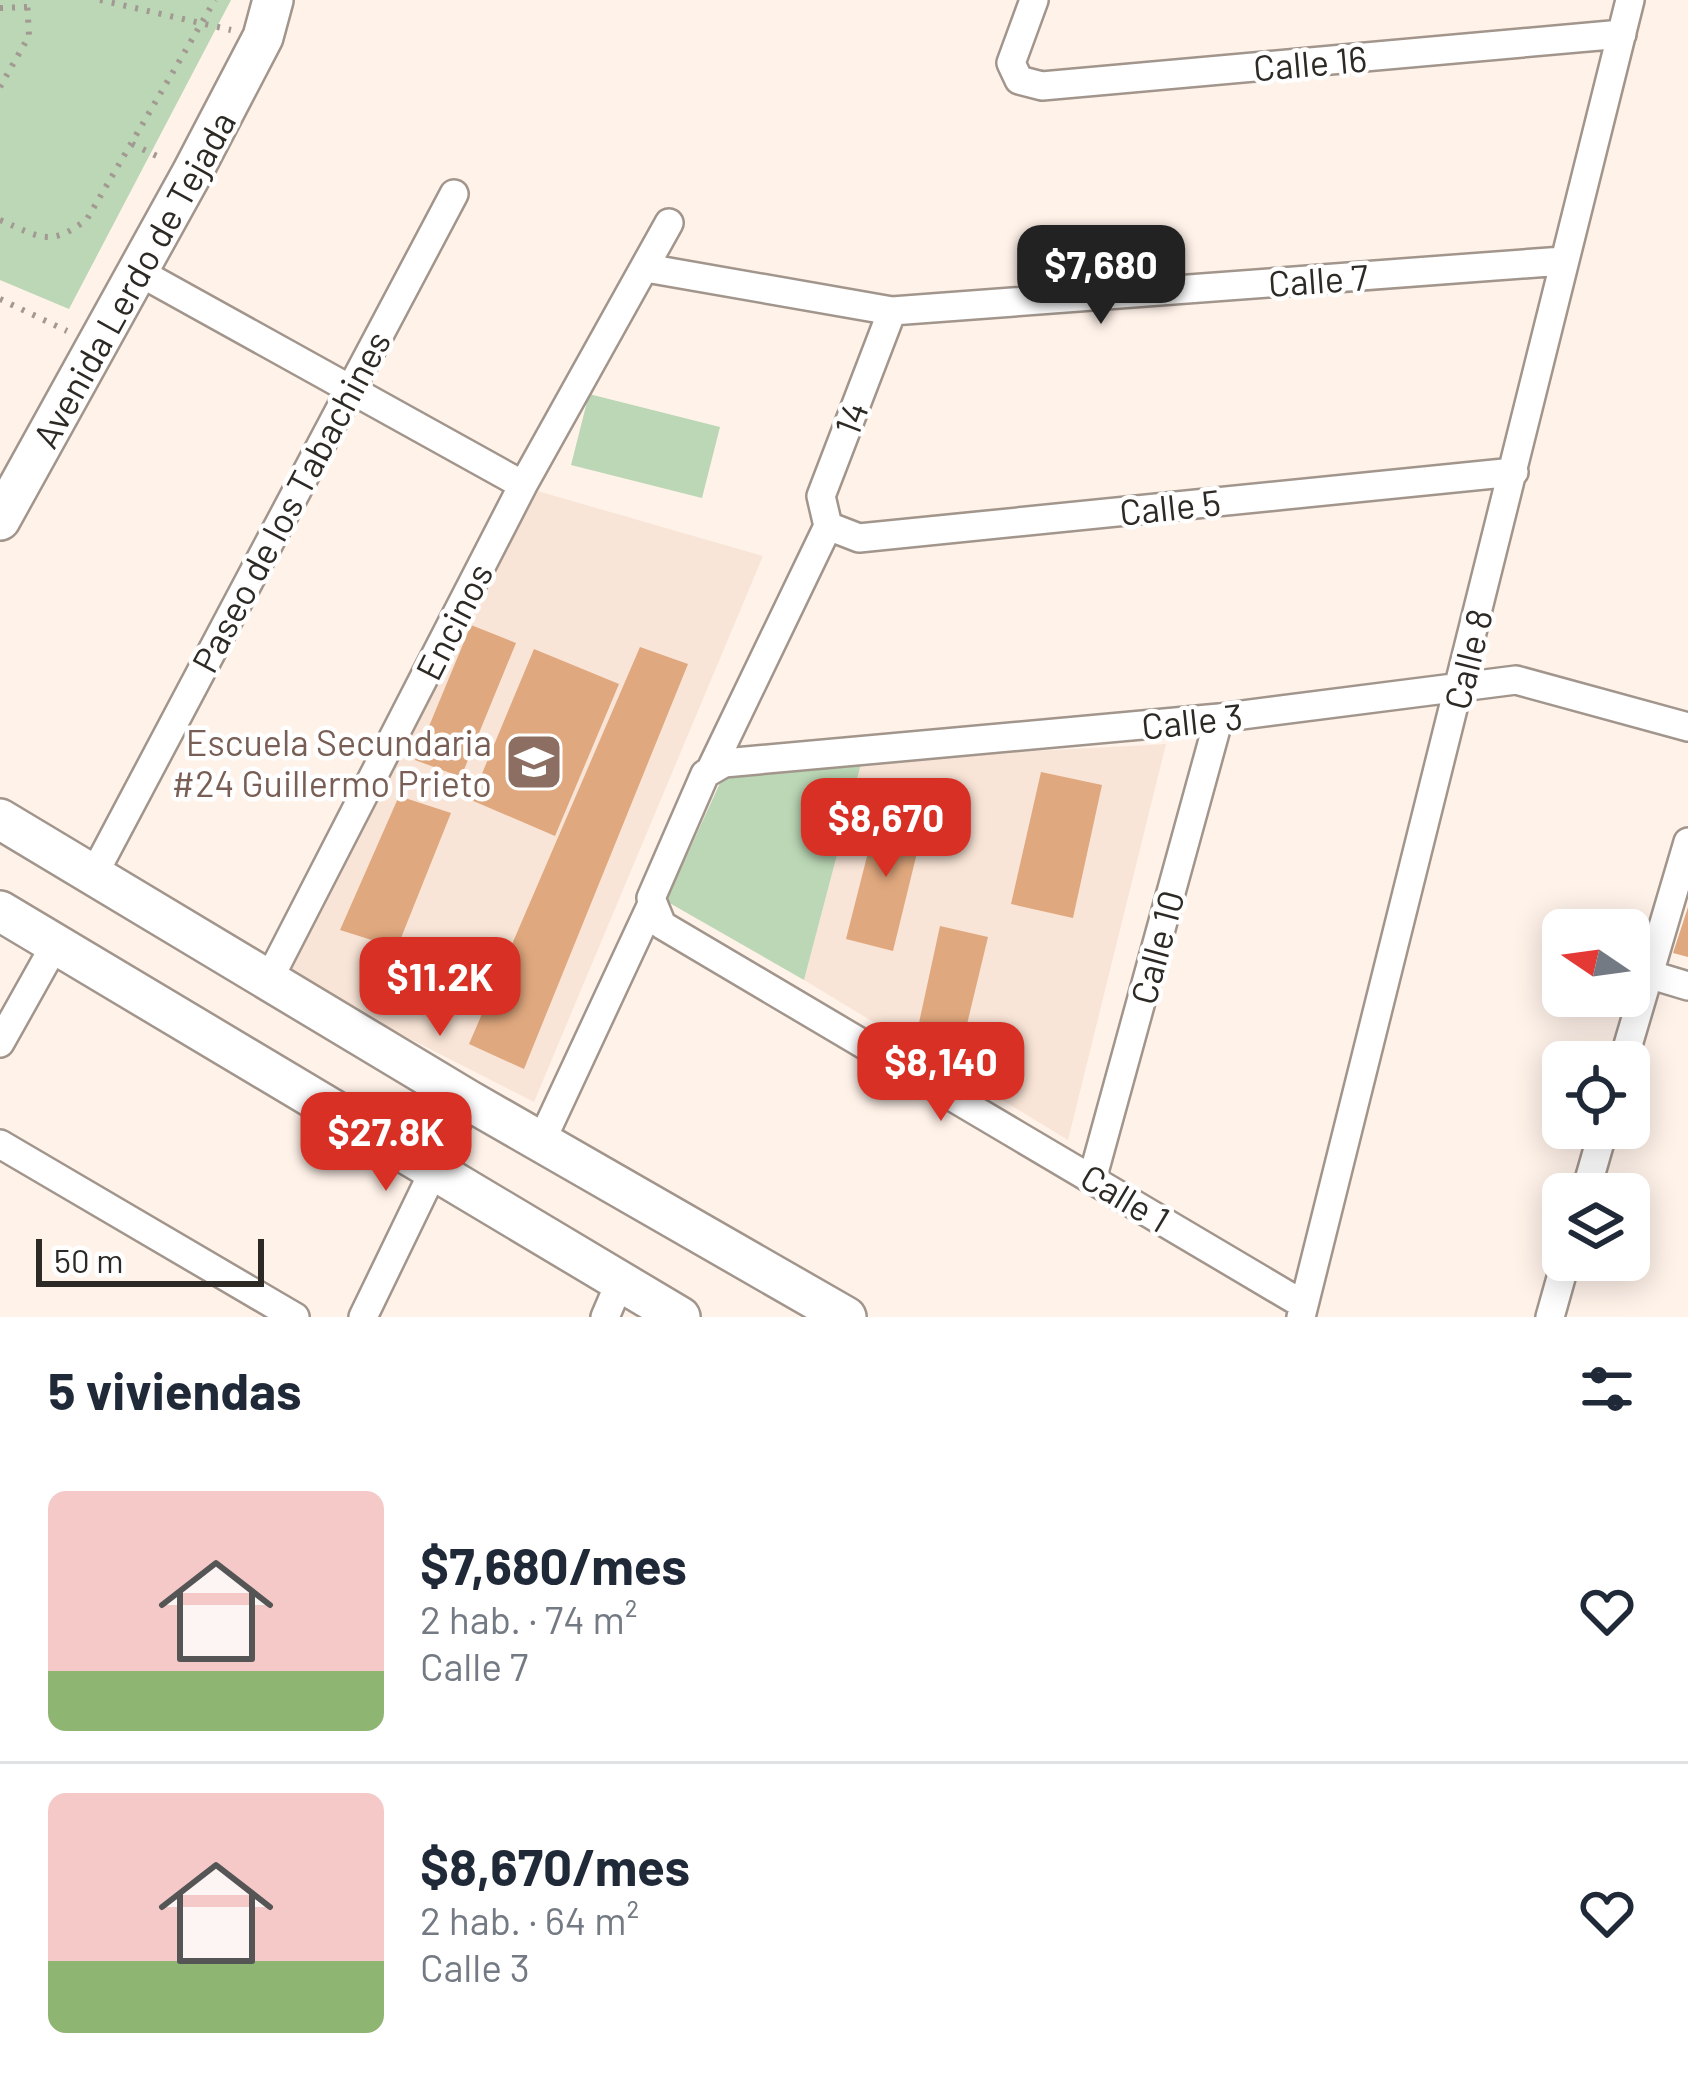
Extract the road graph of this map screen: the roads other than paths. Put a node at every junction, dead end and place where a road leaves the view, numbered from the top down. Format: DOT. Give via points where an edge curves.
graph roads {
  1 [pos="304,0"];
  2 [pos="1034,0"];
  3 [pos="1630,0"];
  4 [pos="268,18"];
  5 [pos="1622,34"];
  6 [pos="454,194"];
  7 [pos="669,223"];
  8 [pos="1563,261"];
  9 [pos="646,268"];
  10 [pos="140,272"];
  11 [pos="892,310"];
  12 [pos="346,391"];
  13 [pos="1514,472"];
  14 [pos="523,485"];
  15 [pos="0,520"];
  16 [pos="828,526"];
  17 [pos="1460,686"];
  18 [pos="1219,718"];
  19 [pos="1688,727"];
  20 [pos="705,777"];
  21 [pos="0,819"];
  22 [pos="1688,842"];
  23 [pos="95,872"];
  24 [pos="651,902"];
  25 [pos="0,911"];
  26 [pos="56,943"];
  27 [pos="1650,967"];
  28 [pos="1650,975"];
  29 [pos="269,979"];
  30 [pos="1688,986"];
  31 [pos="0,1042"];
  32 [pos="469,1100"];
  33 [pos="542,1142"];
  34 [pos="0,1144"];
  35 [pos="432,1170"];
  36 [pos="1093,1176"];
  37 [pos="1560,1281"];
  38 [pos="612,1299"];
  39 [pos="1302,1311"];
  40 [pos="295,1317"];
  41 [pos="363,1317"];
  42 [pos="680,1317"];
  43 [pos="846,1317"];
  44 [pos="1550,1317"];
  1 -- 4 [label="street, Avenida Lerdo de Tejada"];
  2 -- 5 [label="street, Calle 16" via="1011,63 1019,80 1042,86"];
  3 -- 5 [label="street, Calle 8"];
  4 -- 10 [label="street, Avenida Lerdo de Tejada"];
  5 -- 8 [label="street, Calle 8"];
  6 -- 12 [label="street, Paseo de los Tabachines"];
  7 -- 9 [label="street, Encinos"];
  8 -- 11 [label="street, Calle 7"];
  8 -- 13 [label="street, Calle 8"];
  9 -- 11 [label="street, Calle 7"];
  9 -- 14 [label="street, Encinos"];
  10 -- 12 [label="street"];
  10 -- 15 [label="street, Avenida Lerdo de Tejada"];
  11 -- 16 [label="street, 14" via="821,496"];
  12 -- 14 [label="street"];
  12 -- 23 [label="street, Paseo de los Tabachines"];
  13 -- 16 [label="street, Calle 5" via="859,538"];
  13 -- 17 [label="street, Calle 8"];
  14 -- 29 [label="street, Encinos"];
  16 -- 20 [label="street"];
  17 -- 18 [label="street, Calle 3"];
  17 -- 19 [label="street, Calle 3" via="1516,680"];
  17 -- 39 [label="street, Calle 8"];
  18 -- 20 [label="street, Calle 3" via="724,763"];
  18 -- 36 [label="street, Calle 10"];
  20 -- 24 [label="street"];
  21 -- 23 [label="street"];
  22 -- 27 [label="street"];
  23 -- 29 [label="street"];
  24 -- 33 [label="street"];
  24 -- 36 [label="street, Calle 1" via="662,925"];
  25 -- 26 [label="street"];
  26 -- 31 [label="street"];
  26 -- 35 [label="street"];
  28 -- 30 [label="street"];
  29 -- 32 [label="street"];
  32 -- 33 [label="street"];
  32 -- 35 [label="street"];
  33 -- 43 [label="street"];
  34 -- 40 [label="street"];
  35 -- 38 [label="street"];
  35 -- 41 [label="street"];
  36 -- 39 [label="street, Calle 1"];
  37 -- 44 [label="street"];
  38 -- 42 [label="street"];
}
